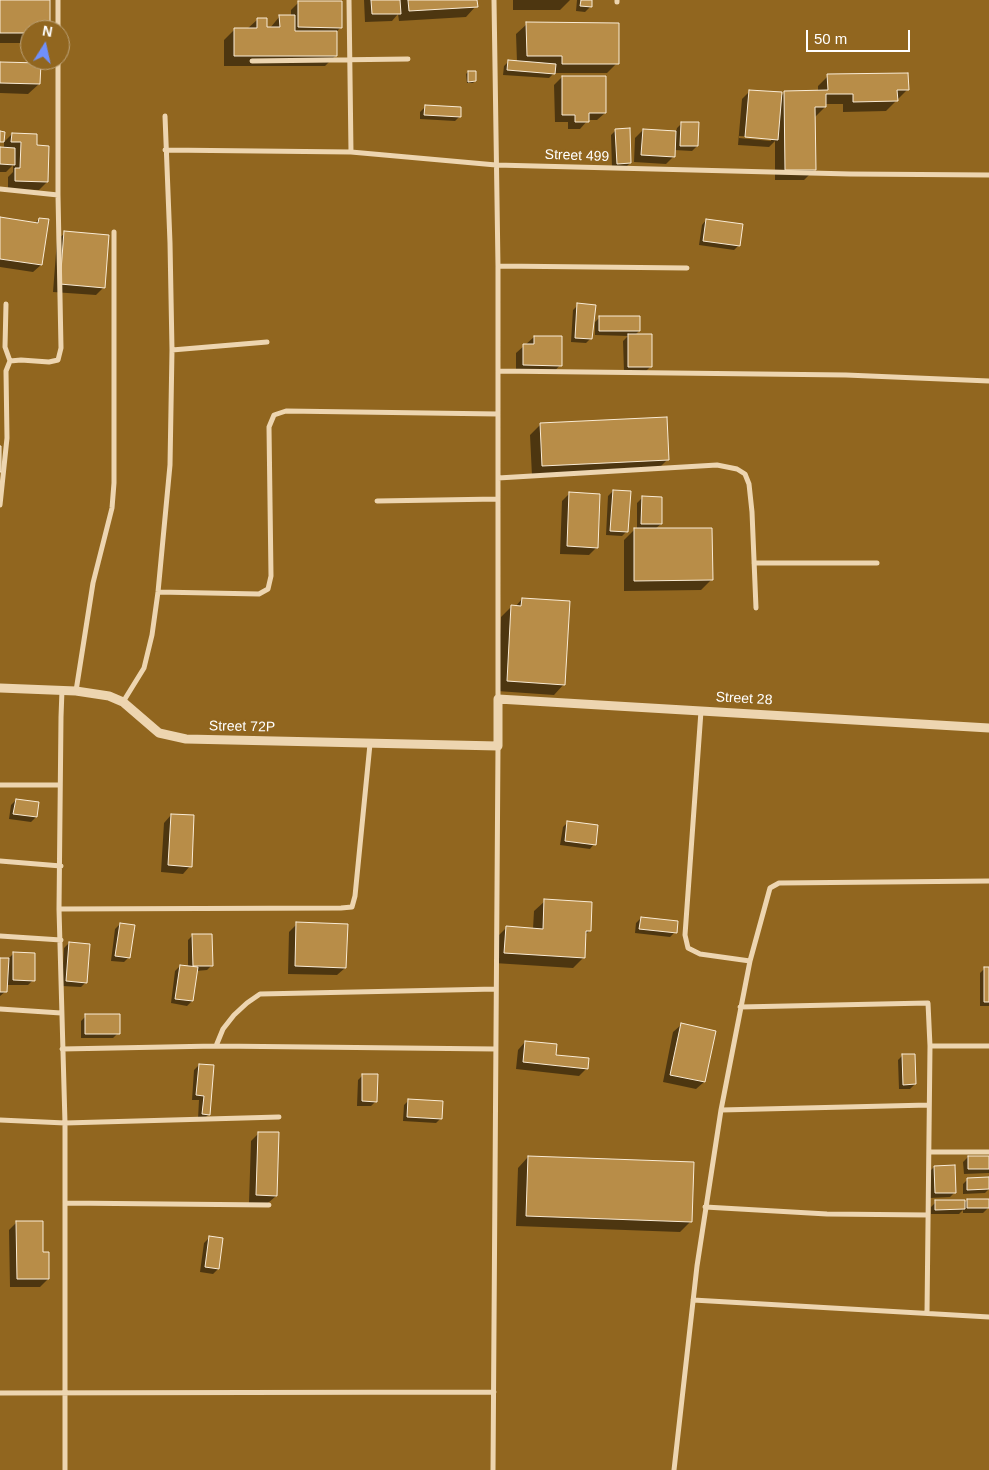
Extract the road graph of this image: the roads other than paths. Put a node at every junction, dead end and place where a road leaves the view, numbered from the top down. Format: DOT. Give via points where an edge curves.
graph roads {
  1 [pos="58,0"];
  2 [pos="349,0"];
  3 [pos="494,0"];
  4 [pos="58,20"];
  5 [pos="408,59"];
  6 [pos="350,60"];
  7 [pos="252,62"];
  8 [pos="58,70"];
  9 [pos="165,116"];
  10 [pos="165,150"];
  11 [pos="351,152"];
  12 [pos="496,165"];
  13 [pos="989,175"];
  14 [pos="0,189"];
  15 [pos="58,195"];
  16 [pos="114,232"];
  17 [pos="498,266"];
  18 [pos="687,268"];
  19 [pos="6,304"];
  20 [pos="267,342"];
  21 [pos="172,350"];
  22 [pos="10,361"];
  23 [pos="498,371"];
  24 [pos="989,381"];
  25 [pos="498,414"];
  26 [pos="498,478"];
  27 [pos="498,499"];
  28 [pos="377,501"];
  29 [pos="0,505"];
  30 [pos="754,563"];
  31 [pos="877,563"];
  32 [pos="158,592"];
  33 [pos="756,608"];
  34 [pos="0,688"];
  35 [pos="62,690"];
  36 [pos="76,691"];
  37 [pos="498,699"];
  38 [pos="123,702"];
  39 [pos="701,711"];
  40 [pos="989,728"];
  41 [pos="370,744"];
  42 [pos="498,746"];
  43 [pos="0,785"];
  44 [pos="60,785"];
  45 [pos="0,861"];
  46 [pos="61,866"];
  47 [pos="989,881"];
  48 [pos="59,909"];
  49 [pos="0,936"];
  50 [pos="61,940"];
  51 [pos="750,961"];
  52 [pos="496,989"];
  53 [pos="740,1006"];
  54 [pos="0,1009"];
  55 [pos="61,1013"];
  56 [pos="216,1046"];
  57 [pos="930,1046"];
  58 [pos="989,1046"];
  59 [pos="62,1049"];
  60 [pos="495,1049"];
  61 [pos="929,1105"];
  62 [pos="721,1110"];
  63 [pos="279,1117"];
  64 [pos="0,1120"];
  65 [pos="65,1123"];
  66 [pos="929,1152"];
  67 [pos="989,1152"];
  68 [pos="65,1203"];
  69 [pos="269,1205"];
  70 [pos="705,1207"];
  71 [pos="928,1215"];
  72 [pos="693,1300"];
  73 [pos="927,1312"];
  74 [pos="989,1317"];
  75 [pos="494,1392"];
  76 [pos="0,1393"];
  77 [pos="65,1393"];
  78 [pos="65,1470"];
  79 [pos="493,1470"];
  80 [pos="674,1470"];
  1 -- 4 [label="street"];
  2 -- 6 [label="street"];
  3 -- 12 [label="street"];
  5 -- 6 [label="street"];
  6 -- 7 [label="street"];
  6 -- 11 [label="street"];
  8 -- 15 [label="street"];
  9 -- 10 [label="street"];
  10 -- 11 [label="street, Street 499"];
  10 -- 21 [label="street"];
  11 -- 12 [label="street, Street 499"];
  12 -- 13 [label="street, Street 499"];
  12 -- 17 [label="street"];
  14 -- 15 [label="street"];
  15 -- 22 [label="street" via="58,360"];
  16 -- 36 [label="street" via="114,484 112,508 93,583"];
  17 -- 18 [label="street"];
  17 -- 23 [label="street"];
  19 -- 22 [label="street" via="5,347"];
  20 -- 21 [label="street"];
  21 -- 32 [label="street" via="170,465"];
  22 -- 29 [label="street" via="6,371 7,438"];
  23 -- 24 [label="street" via="846,375"];
  23 -- 25 [label="street"];
  25 -- 26 [label="street"];
  25 -- 32 [label="street" via="286,411 274,414 269,427 272,576 268,590 259,594"];
  26 -- 27 [label="street"];
  26 -- 30 [label="street" via="717,465 737,469 745,474 749,484"];
  27 -- 28 [label="street"];
  27 -- 37 [label="street"];
  30 -- 31 [label="street"];
  30 -- 33 [label="street"];
  32 -- 38 [label="street" via="144,668"];
  34 -- 35 [label="street, Street 72P"];
  35 -- 36 [label="street, Street 72P"];
  35 -- 44 [label="street"];
  36 -- 38 [label="street, Street 72P" via="109,696"];
  37 -- 39 [label="street, Street 28"];
  37 -- 42 [label="street"];
  38 -- 41 [label="street, Street 72P" via="159,733 186,740"];
  39 -- 40 [label="street, Street 28"];
  39 -- 51 [label="street" via="685,935 688,948 700,954"];
  41 -- 42 [label="street, Street 72P"];
  41 -- 48 [label="street" via="352,907"];
  42 -- 52 [label="street"];
  43 -- 44 [label="street"];
  44 -- 46 [label="street"];
  45 -- 46 [label="street"];
  46 -- 48 [label="street"];
  47 -- 51 [label="street" via="779,882 770,888"];
  48 -- 50 [label="street"];
  49 -- 50 [label="street"];
  50 -- 55 [label="street"];
  51 -- 53 [label="street"];
  52 -- 56 [label="street" via="260,994 234,1015"];
  52 -- 60 [label="street"];
  53 -- 57 [label="street" via="928,1003"];
  53 -- 62 [label="street"];
  54 -- 55 [label="street"];
  55 -- 59 [label="street"];
  56 -- 59 [label="street"];
  56 -- 60 [label="street"];
  57 -- 58 [label="street"];
  57 -- 61 [label="street"];
  59 -- 65 [label="street"];
  60 -- 75 [label="street"];
  61 -- 62 [label="street"];
  61 -- 66 [label="street"];
  62 -- 70 [label="street"];
  63 -- 65 [label="street"];
  64 -- 65 [label="street"];
  65 -- 68 [label="street"];
  66 -- 67 [label="street"];
  66 -- 71 [label="street"];
  68 -- 69 [label="street"];
  68 -- 77 [label="street"];
  70 -- 71 [label="street"];
  70 -- 72 [label="street"];
  71 -- 73 [label="street"];
  72 -- 73 [label="street"];
  72 -- 80 [label="street"];
  73 -- 74 [label="street"];
  75 -- 77 [label="street"];
  75 -- 79 [label="street"];
  76 -- 77 [label="street"];
  77 -- 78 [label="street"];
}
